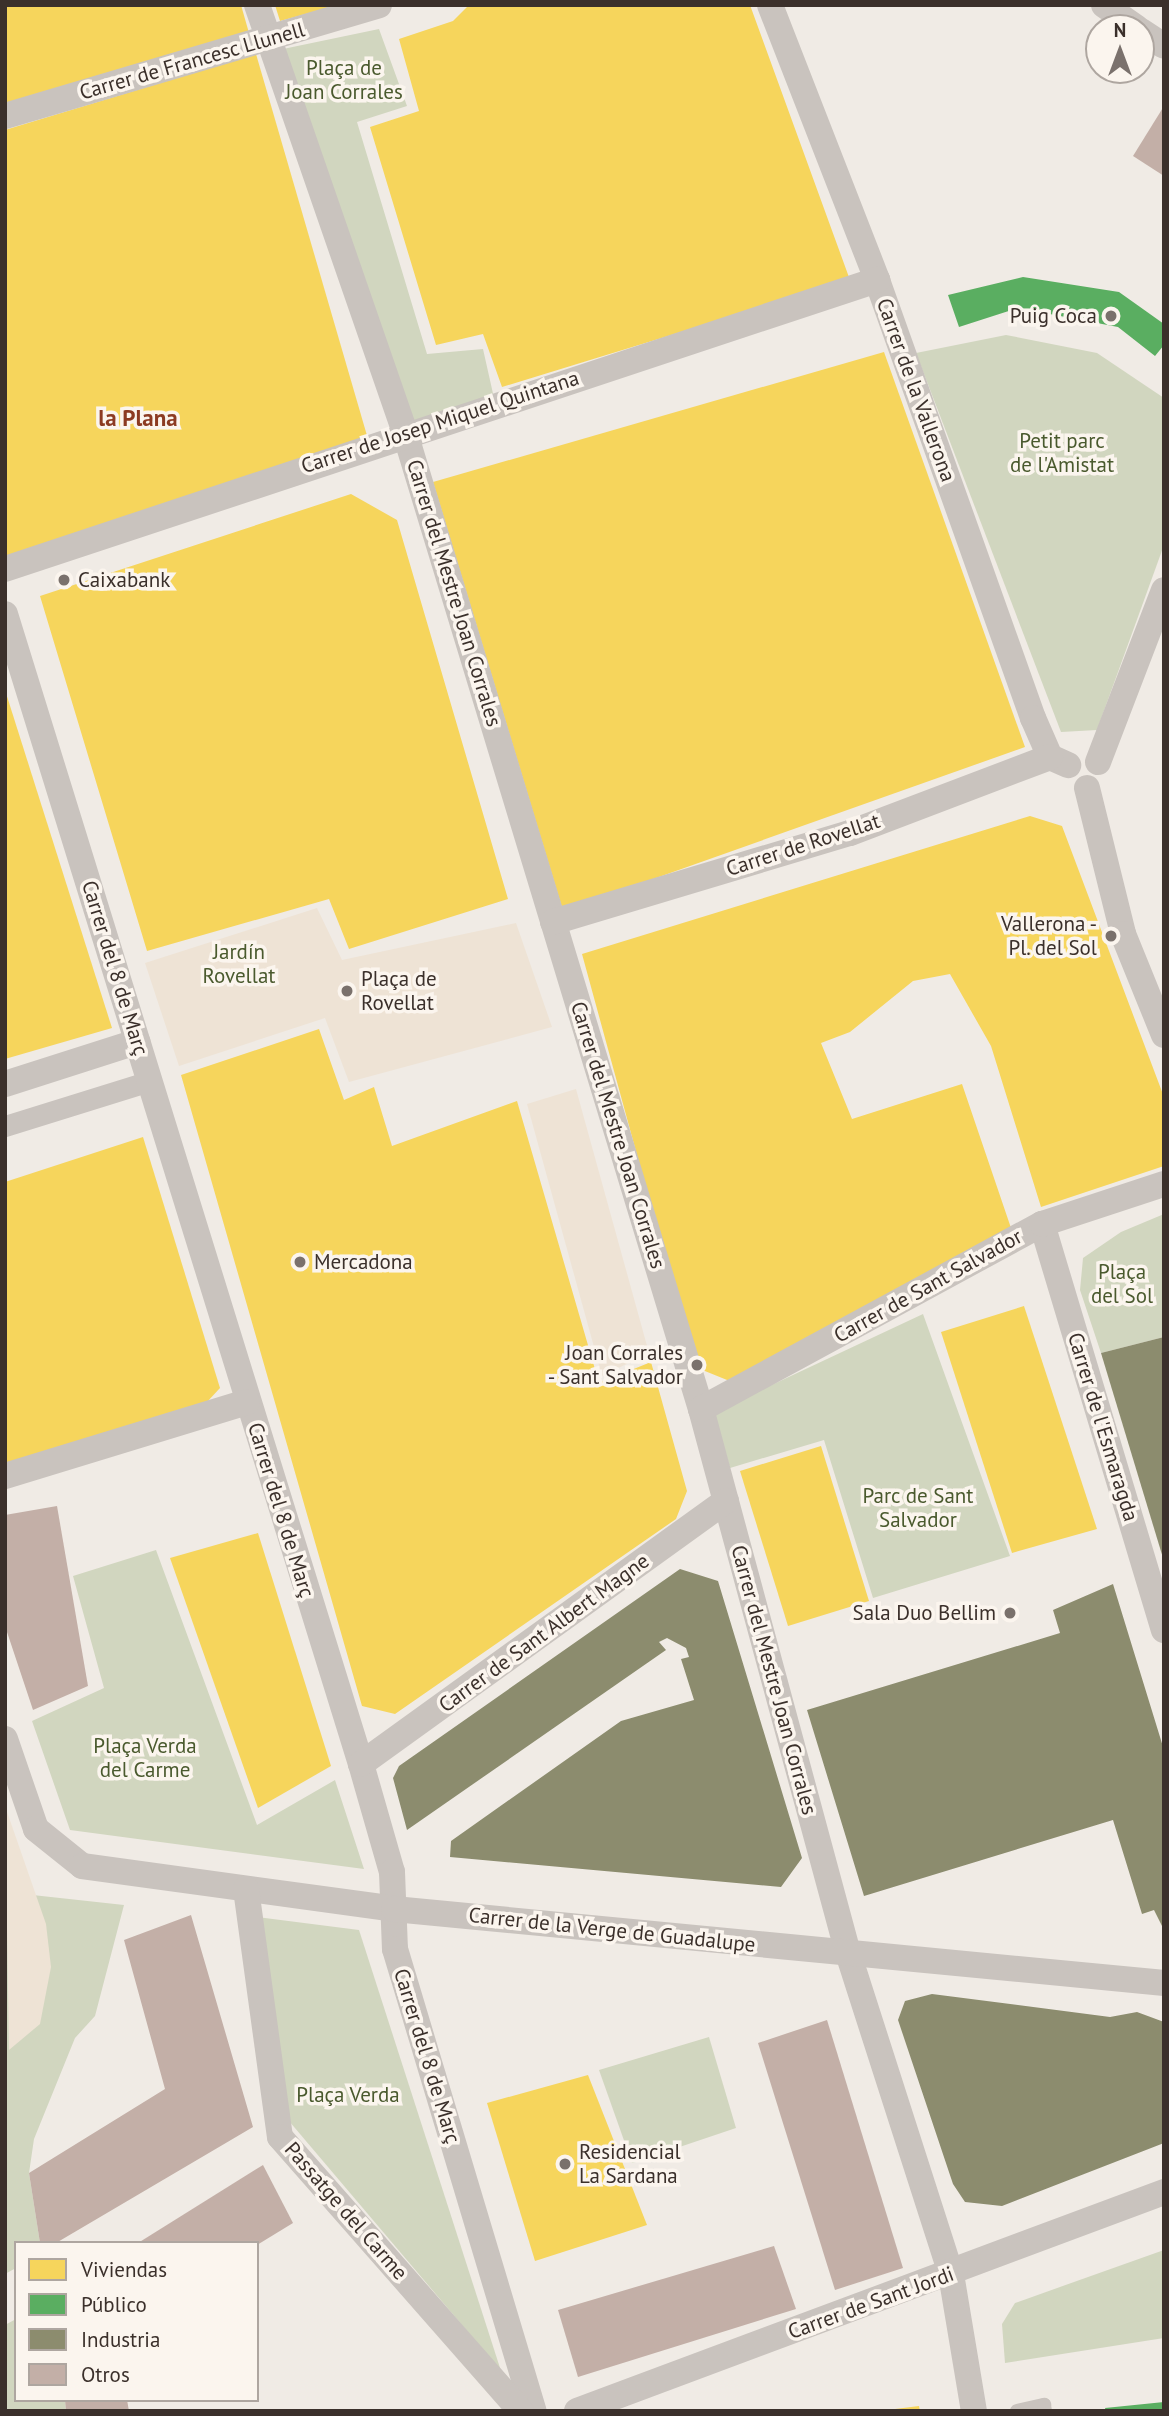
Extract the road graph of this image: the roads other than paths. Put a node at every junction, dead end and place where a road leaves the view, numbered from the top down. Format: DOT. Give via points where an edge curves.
graph roads {
  1 [pos="257,5"];
  2 [pos="379,5"];
  3 [pos="770,5"];
  4 [pos="267,41"];
  5 [pos="5,116"];
  6 [pos="877,280"];
  7 [pos="405,433"];
  8 [pos="5,569"];
  9 [pos="1164,590"];
  10 [pos="5,614"];
  11 [pos="1059,761"];
  12 [pos="1098,762"];
  13 [pos="1087,788"];
  14 [pos="553,922"];
  15 [pos="1164,1035"];
  16 [pos="137,1042"];
  17 [pos="5,1084"];
  18 [pos="137,1085"];
  19 [pos="5,1126"];
  20 [pos="1164,1184"];
  21 [pos="1042,1223"];
  22 [pos="247,1402"];
  23 [pos="701,1409"];
  24 [pos="5,1476"];
  25 [pos="726,1501"];
  26 [pos="1164,1630"];
  27 [pos="5,1739"];
  28 [pos="361,1764"];
  29 [pos="246,1889"];
  30 [pos="394,1909"];
  31 [pos="848,1953"];
  32 [pos="1164,1983"];
  33 [pos="1164,2192"];
  34 [pos="951,2274"];
  35 [pos="521,2411"];
  36 [pos="534,2411"];
  37 [pos="577,2411"];
  38 [pos="974,2411"];
  39 [pos="1017,2411"];
  40 [pos="1045,2411"];
  1 -- 4 [label="street, Carrer del Mestre Joan Corrales"];
  2 -- 4 [label="street, Carrer de Francesc Llunell"];
  3 -- 6 [label="street, Carrer de la Vallerona"];
  4 -- 5 [label="street, Carrer de Francesc Llunell"];
  4 -- 7 [label="street, Carrer del Mestre Joan Corrales"];
  6 -- 7 [label="street, Carrer de Josep Miquel Quintana"];
  6 -- 11 [label="street, Carrer de la Vallerona"];
  7 -- 8 [label="street, Carrer de Josep Miquel Quintana"];
  7 -- 14 [label="street, Carrer del Mestre Joan Corrales"];
  9 -- 12 [label="street"];
  10 -- 16 [label="street, Carrer del 8 de Març"];
  11 -- 12 [label="street, Carrer de Rovellat" via="1081,755"];
  11 -- 13 [label="street, Carrer de la Vallerona" via="1072,783"];
  11 -- 14 [label="street, Carrer de Rovellat" via="850,833"];
  12 -- 13 [label="street" via="1100,777"];
  13 -- 15 [label="street" via="1124,934"];
  14 -- 23 [label="street, Carrer del Mestre Joan Corrales"];
  16 -- 17 [label="street"];
  16 -- 22 [label="street, Carrer del 8 de Març"];
  18 -- 19 [label="street"];
  20 -- 21 [label="street, Carrer de Sant Salvador"];
  21 -- 23 [label="street, Carrer de Sant Salvador"];
  21 -- 26 [label="street, Carrer de l'Esmaragda"];
  22 -- 24 [label="street"];
  22 -- 28 [label="street, Carrer del 8 de Març"];
  23 -- 25 [label="street, Carrer del Mestre Joan Corrales"];
  25 -- 28 [label="street, Carrer de Sant Albert Magne"];
  25 -- 31 [label="street, Carrer del Mestre Joan Corrales"];
  27 -- 29 [label="street, Carrer de la Verge de Guadalupe" via="36,1829 64,1857 82,1866"];
  28 -- 30 [label="street, Carrer del 8 de Març" via="392,1872"];
  29 -- 30 [label="street, Carrer de la Verge de Guadalupe"];
  29 -- 35 [label="street, Passatge del Carme" via="281,2137"];
  30 -- 31 [label="street, Carrer de la Verge de Guadalupe"];
  30 -- 36 [label="street, Carrer del 8 de Març" via="396,1949"];
  31 -- 32 [label="street, Carrer de la Verge de Guadalupe"];
  31 -- 34 [label="street, Carrer del Mestre Joan Corrales"];
  33 -- 34 [label="street, Carrer de Sant Jordi"];
  34 -- 37 [label="street, Carrer de Sant Jordi"];
  34 -- 38 [label="street, Carrer del Mestre Joan Corrales"];
  39 -- 40 [label="lane" via="1044,2405"];
}
